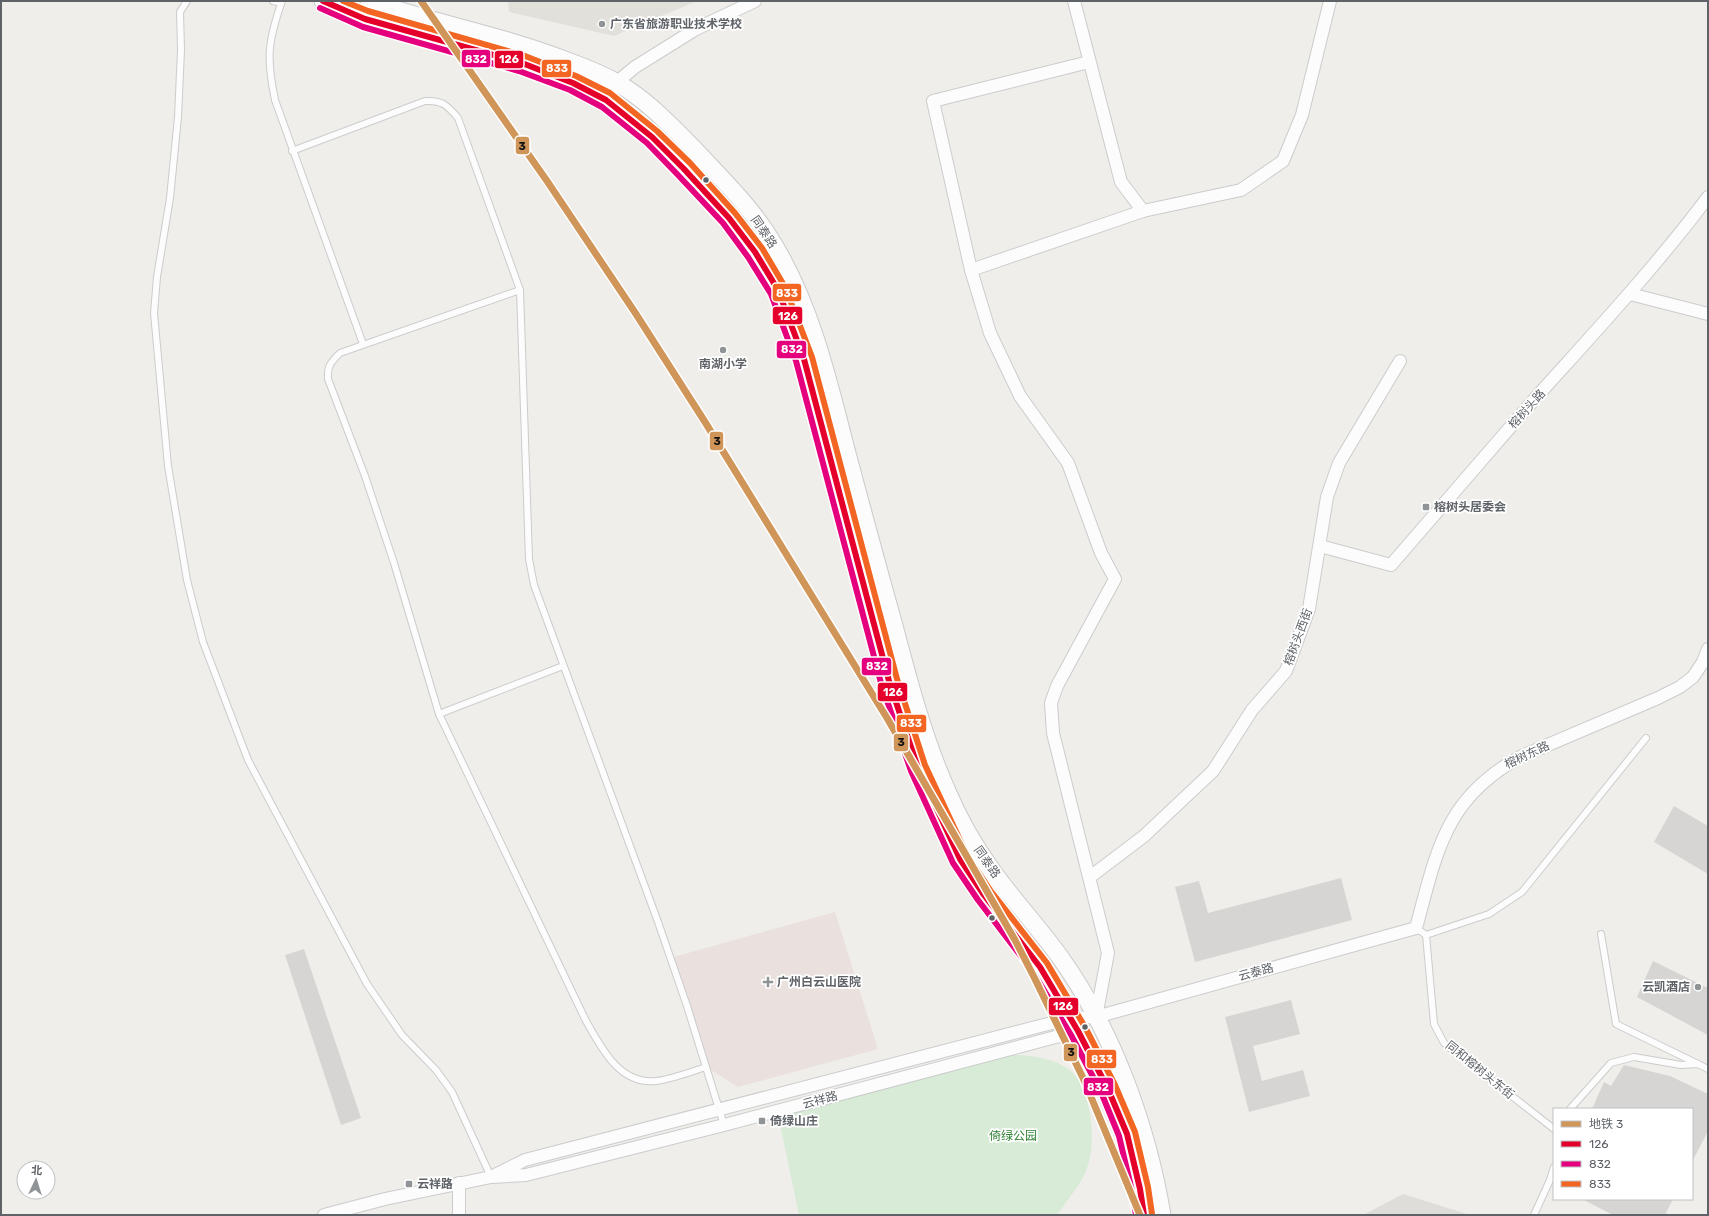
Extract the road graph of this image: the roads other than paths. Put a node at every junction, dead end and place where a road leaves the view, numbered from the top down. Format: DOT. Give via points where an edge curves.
graph roads {
  1 [pos="187,1"];
  2 [pos="273,1"];
  3 [pos="323,1"];
  4 [pos="370,1"];
  5 [pos="755,1"];
  6 [pos="1074,1"];
  7 [pos="1330,1"];
  8 [pos="282,2"];
  9 [pos="1090,62"];
  10 [pos="617,82"];
  11 [pos="606,100"];
  12 [pos="292,151"];
  13 [pos="1708,197"];
  14 [pos="1143,211"];
  15 [pos="971,270"];
  16 [pos="520,290"];
  17 [pos="1630,294"];
  18 [pos="1708,314"];
  19 [pos="362,344"];
  20 [pos="1400,361"];
  21 [pos="1320,546"];
  22 [pos="1708,649"];
  23 [pos="563,666"];
  24 [pos="439,714"];
  25 [pos="1646,738"];
  26 [pos="1090,877"];
  27 [pos="1421,931"];
  28 [pos="1601,934"];
  29 [pos="1096,1016"];
  30 [pos="1074,1024"];
  31 [pos="1698,1064"];
  32 [pos="706,1067"];
  33 [pos="1708,1068"];
  34 [pos="1571,1108"];
  35 [pos="719,1109"];
  36 [pos="724,1125"];
  37 [pos="1553,1127"];
  38 [pos="1553,1170"];
  39 [pos="491,1177"];
  40 [pos="459,1183"];
  41 [pos="324,1215"];
  42 [pos="459,1215"];
  43 [pos="1144,1215"];
  44 [pos="1162,1215"];
  45 [pos="1534,1215"];
  1 -- 39 [label="lane" via="180,12 178,117 154,313 168,466 187,580 201,635 248,760 367,984 402,1035 436,1070 452,1092"];
  2 -- 8 [label="lane"];
  3 -- 11 [label="main road, 同泰路" via="378,23 522,63 573,83"];
  4 -- 10 [label="main road, 同泰路" via="528,46"];
  5 -- 10 [label="street" via="672,43"];
  6 -- 9 [label="street"];
  7 -- 14 [label="street" via="1302,115 1283,161 1241,190"];
  8 -- 12 [label="lane" via="269,46 270,74 275,100"];
  9 -- 14 [label="street" via="1121,182"];
  9 -- 15 [label="street" via="934,101"];
  10 -- 11 [label="street"];
  10 -- 29 [label="main road, 同泰路" via="666,121 732,190 763,228 787,270 809,320 827,377 916,705 947,792 981,854 1059,956"];
  11 -- 30 [label="main road, 同泰路" via="652,137 714,202 755,252 778,290 807,371 889,681 918,768 960,860 1040,967"];
  12 -- 16 [label="lane" via="425,101 435,100 447,105 458,118"];
  12 -- 19 [label="lane"];
  13 -- 17 [label="street, 榕树头路"];
  14 -- 15 [label="street"];
  15 -- 26 [label="street" via="990,333 1020,396 1068,463 1101,553 1115,579 1057,686 1051,703 1053,733"];
  16 -- 19 [label="lane"];
  16 -- 23 [label="lane" via="529,559 534,585"];
  17 -- 18 [label="street"];
  17 -- 21 [label="street, 榕树头路" via="1391,565"];
  19 -- 24 [label="lane" via="340,353 331,362 327,369 328,379 392,555"];
  20 -- 21 [label="street, 榕树头西街" via="1339,463 1327,497"];
  21 -- 26 [label="street, 榕树头西街" via="1310,609 1286,671 1252,710 1213,771 1144,836"];
  22 -- 27 [label="street, 榕树东路" via="1693,677 1680,687 1522,756 1501,767 1471,792 1457,811 1437,852"];
  23 -- 24 [label="lane"];
  23 -- 32 [label="lane" via="653,908"];
  24 -- 32 [label="lane" via="586,1020 606,1055 618,1067 643,1081 656,1081"];
  25 -- 27 [label="lane" via="1522,892 1489,914"];
  26 -- 29 [label="street" via="1108,953"];
  27 -- 29 [label="street, 云泰路"];
  27 -- 37 [label="lane, 同和榕树头东街" via="1434,1024 1444,1044"];
  28 -- 31 [label="lane" via="1616,1024"];
  29 -- 30 [label="street, 云泰路"];
  29 -- 44 [label="main road, 同泰路" via="1139,1120"];
  30 -- 35 [label="street, 云祥路"];
  30 -- 36 [label="street, 云祥路"];
  30 -- 43 [label="main road, 同泰路" via="1108,1089 1127,1134"];
  31 -- 33 [label="lane"];
  31 -- 34 [label="lane" via="1681,1065 1634,1057 1611,1063"];
  32 -- 35 [label="lane"];
  35 -- 36 [label="lane"];
  35 -- 39 [label="street, 云祥路" via="525,1160"];
  36 -- 39 [label="street, 云祥路" via="526,1175"];
  38 -- 45 [label="lane"];
  39 -- 40 [label="street, 云祥路"];
  40 -- 41 [label="street, 云祥路"];
  40 -- 42 [label="street"];
}
